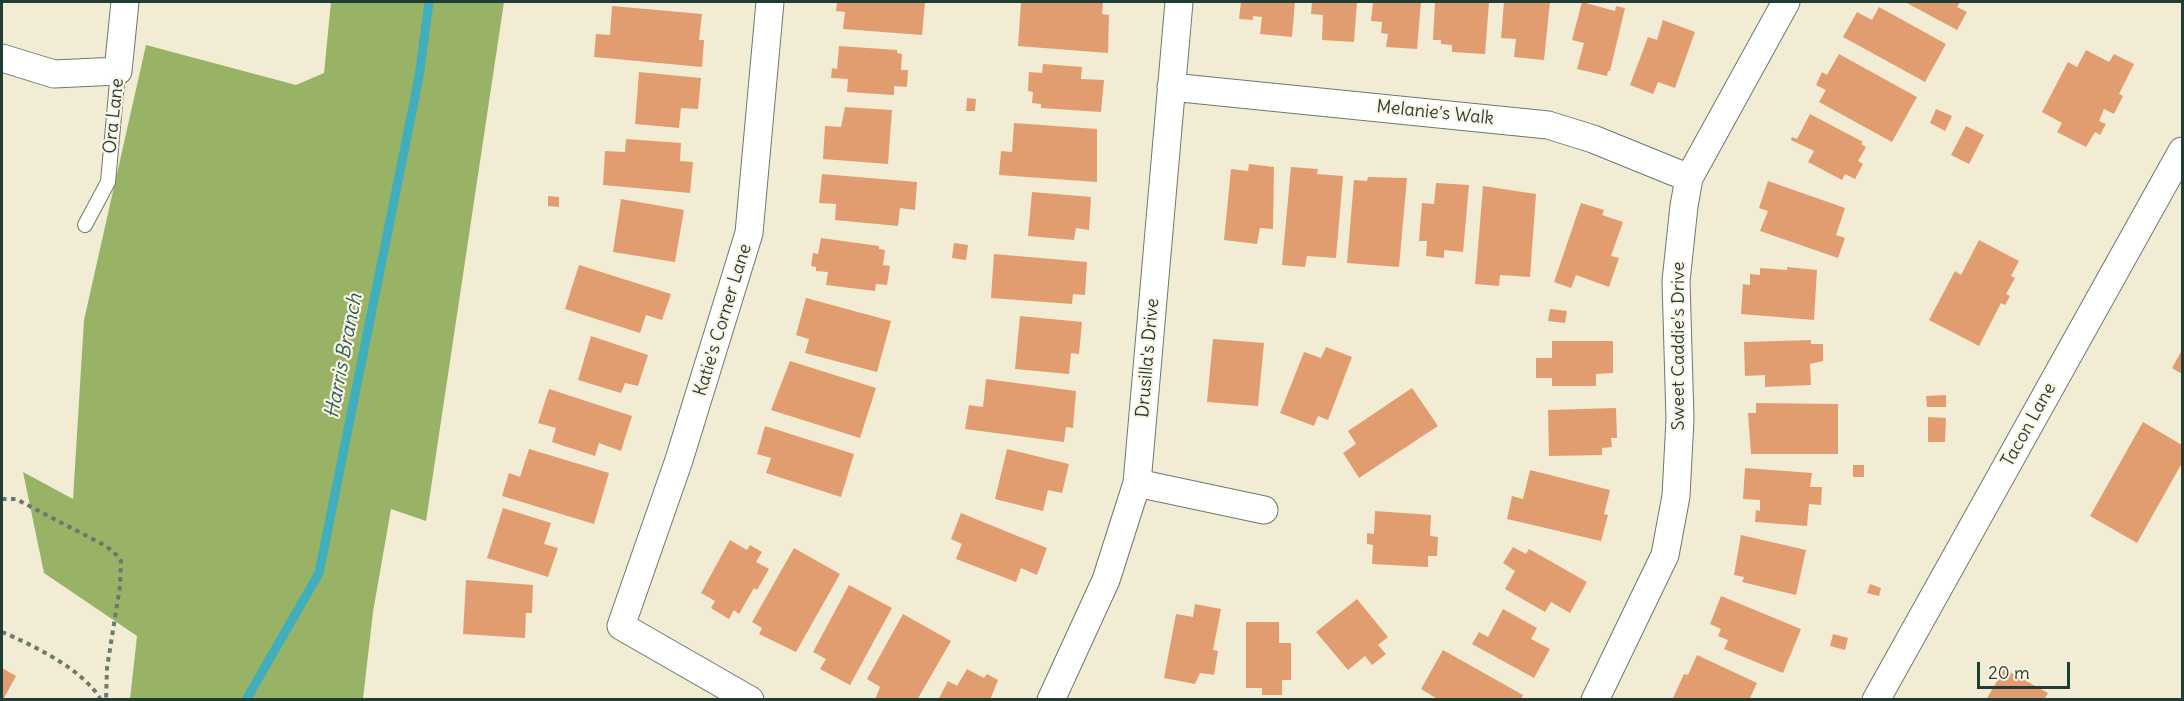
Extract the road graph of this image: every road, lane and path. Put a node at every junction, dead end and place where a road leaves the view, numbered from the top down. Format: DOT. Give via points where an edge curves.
graph roads {
  1 [pos="124,2"];
  2 [pos="770,2"];
  3 [pos="1179,2"];
  4 [pos="1786,2"];
  5 [pos="2,58"];
  6 [pos="118,71"];
  7 [pos="1171,87"];
  8 [pos="2182,152"];
  9 [pos="1689,178"];
  10 [pos="85,225"];
  11 [pos="1137,483"];
  12 [pos="2,499"];
  13 [pos="1264,510"];
  14 [pos="2,632"];
  15 [pos="101,699"];
  16 [pos="106,699"];
  17 [pos="750,699"];
  18 [pos="1051,699"];
  19 [pos="1595,699"];
  20 [pos="1876,699"];
  1 -- 6 [label="street, Ora Lane"];
  2 -- 17 [label="street, Katie's Corner Lane" via="749,233 679,460 621,626"];
  3 -- 7 [label="street, Drusilla's Drive"];
  4 -- 9 [label="street, Sweet Caddie's Drive"];
  5 -- 6 [label="street" via="54,74"];
  6 -- 10 [label="lane, Ora Lane" via="108,182"];
  7 -- 9 [label="street, Melanie's Walk" via="1548,125"];
  7 -- 11 [label="street, Drusilla's Drive"];
  8 -- 20 [label="street, Tacon Lane"];
  9 -- 19 [label="street, Sweet Caddie's Drive" via="1676,281 1680,419 1676,496 1665,555"];
  11 -- 13 [label="street"];
  11 -- 18 [label="street, Drusilla's Drive" via="1106,580"];
  12 -- 16 [label="path" via="26,504 104,545 121,561"];
  14 -- 15 [label="path" via="77,673"];
}
